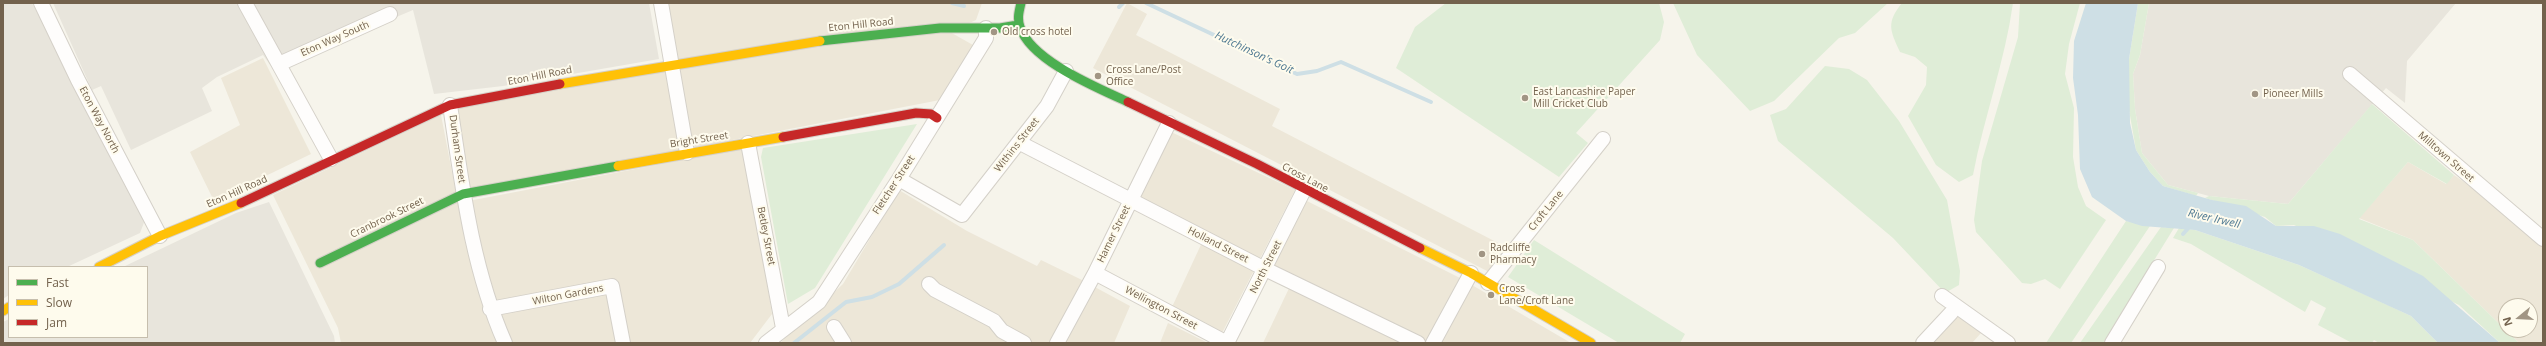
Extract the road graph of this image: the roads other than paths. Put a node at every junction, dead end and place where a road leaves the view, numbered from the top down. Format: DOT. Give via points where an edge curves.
graph roads {
  1 [pos="41,3"];
  2 [pos="245,3"];
  3 [pos="661,3"];
  4 [pos="1021,3"];
  5 [pos="390,14"];
  6 [pos="1018,25"];
  7 [pos="986,28"];
  8 [pos="279,64"];
  9 [pos="672,65"];
  10 [pos="1066,71"];
  11 [pos="2350,74"];
  12 [pos="450,105"];
  13 [pos="937,118"];
  14 [pos="1169,123"];
  15 [pos="1603,139"];
  16 [pos="1020,143"];
  17 [pos="748,144"];
  18 [pos="687,153"];
  19 [pos="332,159"];
  20 [pos="899,179"];
  21 [pos="1304,190"];
  22 [pos="463,194"];
  23 [pos="1130,200"];
  24 [pos="160,236"];
  25 [pos="2543,239"];
  26 [pos="320,263"];
  27 [pos="101,266"];
  28 [pos="2158,267"];
  29 [pos="1266,269"];
  30 [pos="1095,273"];
  31 [pos="1471,273"];
  32 [pos="1488,283"];
  33 [pos="929,284"];
  34 [pos="1942,296"];
  35 [pos="490,309"];
  36 [pos="1951,313"];
  37 [pos="783,328"];
  38 [pos="834,328"];
  39 [pos="505,343"];
  40 [pos="623,343"];
  41 [pos="766,343"];
  42 [pos="844,343"];
  43 [pos="1024,343"];
  44 [pos="1057,343"];
  45 [pos="1227,343"];
  46 [pos="1418,343"];
  47 [pos="1433,343"];
  48 [pos="1590,343"];
  49 [pos="1923,343"];
  50 [pos="2008,343"];
  51 [pos="2112,343"];
  1 -- 24 [label="street, Eton Way North" via="78,80"];
  2 -- 8 [label="street"];
  3 -- 9 [label="street"];
  4 -- 6 [label="street" via="1017,16"];
  5 -- 8 [label="street, Eton Way South"];
  6 -- 7 [label="street, Eton Hill Road"];
  6 -- 10 [label="street, Cross Lane" via="1031,45"];
  7 -- 9 [label="street, Eton Hill Road" via="940,28 853,36"];
  7 -- 13 [label="street, Fletcher Street" via="986,38"];
  8 -- 19 [label="street"];
  9 -- 12 [label="street, Eton Hill Road"];
  9 -- 18 [label="street"];
  10 -- 14 [label="street, Cross Lane"];
  10 -- 16 [label="street, Withins Street" via="1047,106"];
  11 -- 25 [label="street, Milltown Street"];
  12 -- 19 [label="street, Eton Hill Road"];
  12 -- 22 [label="street, Durham Street"];
  13 -- 17 [label="street, Bright Street" via="931,114 916,113"];
  13 -- 20 [label="street, Fletcher Street"];
  14 -- 21 [label="street, Cross Lane" via="1257,164"];
  14 -- 23 [label="street, Hamer Street"];
  15 -- 32 [label="street, Croft Lane"];
  16 -- 20 [label="street, Withins Street" via="962,215"];
  16 -- 23 [label="street, Holland Street"];
  17 -- 18 [label="street, Bright Street"];
  17 -- 37 [label="street, Betley Street"];
  18 -- 22 [label="street, Bright Street"];
  19 -- 24 [label="street, Eton Hill Road" via="258,196"];
  20 -- 37 [label="street, Fletcher Street" via="819,302"];
  21 -- 29 [label="street, North Street"];
  21 -- 31 [label="street, Cross Lane"];
  22 -- 26 [label="street, Cranbrook Street"];
  22 -- 35 [label="street"];
  23 -- 29 [label="street, Holland Street"];
  23 -- 30 [label="street, Hamer Street"];
  24 -- 27 [label="street, Eton Hill Road"];
  28 -- 51 [label="street"];
  29 -- 45 [label="street, North Street"];
  29 -- 46 [label="street, Holland Street"];
  30 -- 44 [label="street, Hamer Street"];
  30 -- 45 [label="street, Wellington Street"];
  31 -- 32 [label="street, Cross Lane"];
  31 -- 47 [label="street"];
  32 -- 48 [label="street, Cross Lane"];
  33 -- 43 [label="street" via="935,290 994,321 1002,331"];
  34 -- 50 [label="street"];
  35 -- 39 [label="street"];
  35 -- 40 [label="street, Wilton Gardens" via="612,286"];
  36 -- 49 [label="street"];
  37 -- 41 [label="street, Fletcher Street"];
  38 -- 42 [label="street"];
}
